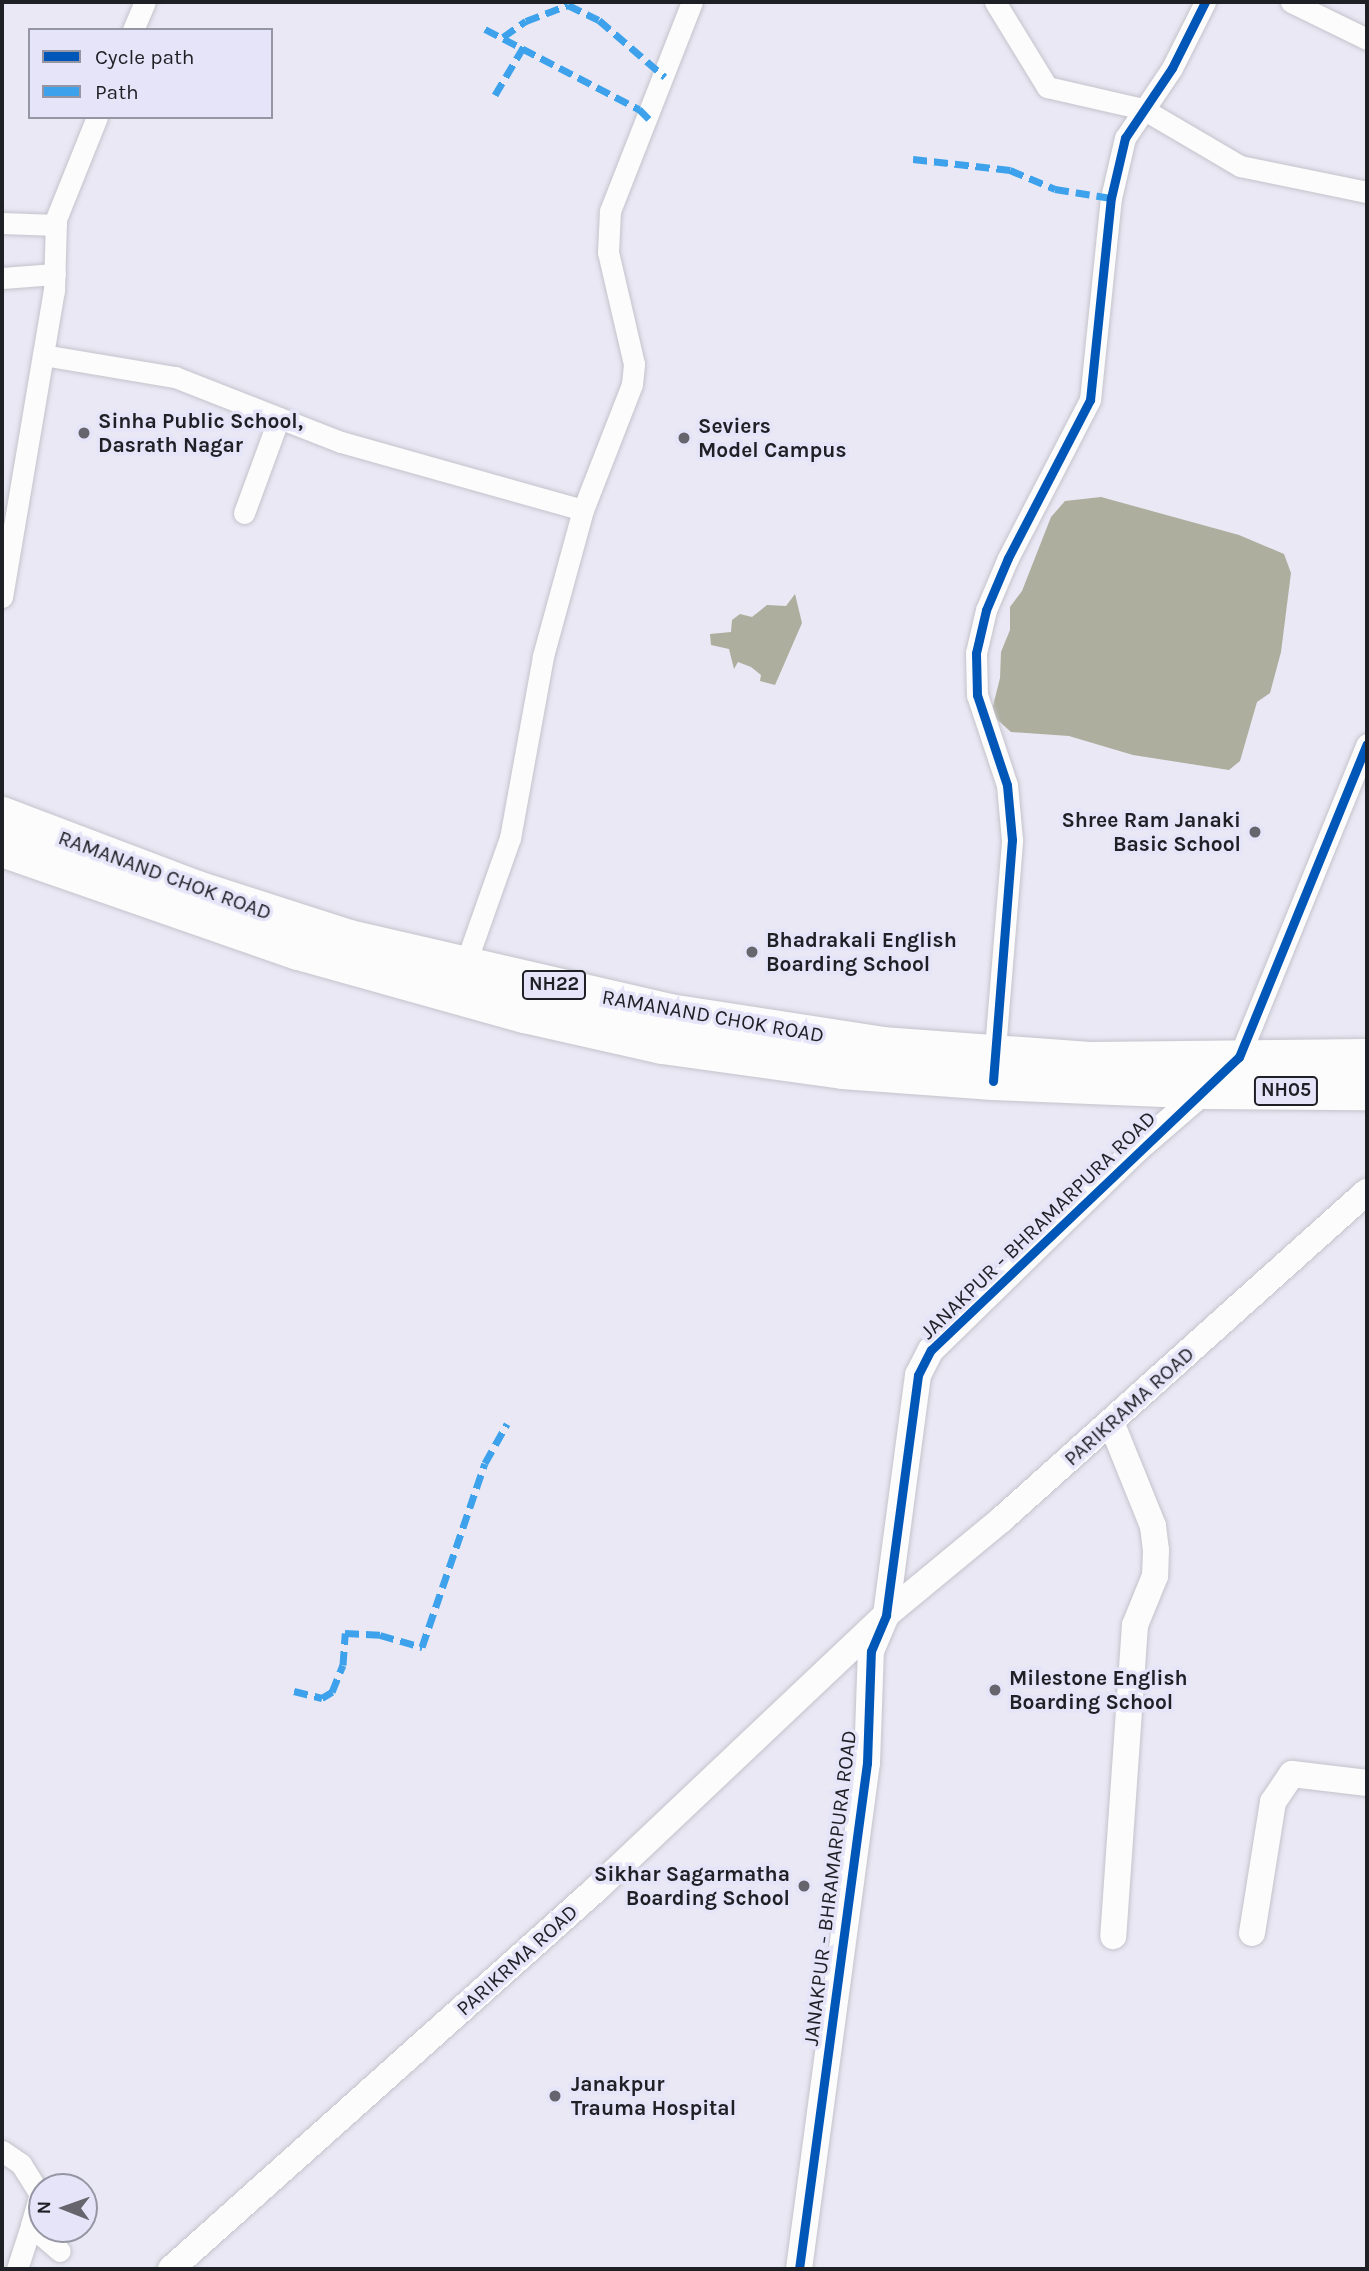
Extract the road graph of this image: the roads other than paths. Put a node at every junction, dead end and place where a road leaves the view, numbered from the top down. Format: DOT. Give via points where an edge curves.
graph roads {
  1 [pos="145,2"];
  2 [pos="692,2"];
  3 [pos="995,2"];
  4 [pos="1205,2"];
  5 [pos="1291,2"];
  6 [pos="134,28"];
  7 [pos="1367,39"];
  8 [pos="1143,109"];
  9 [pos="96,119"];
  10 [pos="1367,192"];
  11 [pos="2,223"];
  12 [pos="56,225"];
  13 [pos="55,274"];
  14 [pos="2,278"];
  15 [pos="43,355"];
  16 [pos="279,418"];
  17 [pos="583,510"];
  18 [pos="244,513"];
  19 [pos="2,597"];
  20 [pos="1367,744"];
  21 [pos="2,815"];
  22 [pos="2,848"];
  23 [pos="464,964"];
  24 [pos="1239,1057"];
  25 [pos="1367,1057"];
  26 [pos="994,1067"];
  27 [pos="1205,1090"];
  28 [pos="1367,1091"];
  29 [pos="1367,1192"];
  30 [pos="1111,1422"];
  31 [pos="886,1615"];
  32 [pos="1367,1783"];
  33 [pos="1252,1933"];
  34 [pos="1113,1936"];
  35 [pos="2,2151"];
  36 [pos="28,2175"];
  37 [pos="28,2237"];
  38 [pos="51,2243"];
  39 [pos="60,2251"];
  40 [pos="17,2269"];
  41 [pos="171,2269"];
  42 [pos="799,2269"];
  1 -- 6 [label="street"];
  2 -- 17 [label="street" via="610,211 608,252 634,364 632,384"];
  3 -- 8 [label="street" via="1047,87"];
  4 -- 8 [label="street" via="1172,68"];
  5 -- 7 [label="street"];
  8 -- 10 [label="street" via="1240,166"];
  8 -- 26 [label="street" via="1125,138 1111,198 1090,400 1008,558 986,610 976,653 976,695 1007,785 1012,840"];
  9 -- 12 [label="street"];
  11 -- 12 [label="street"];
  12 -- 13 [label="street"];
  13 -- 14 [label="street"];
  13 -- 15 [label="street"];
  15 -- 16 [label="street" via="174,377"];
  15 -- 19 [label="street"];
  16 -- 17 [label="street" via="341,442"];
  16 -- 18 [label="street"];
  17 -- 23 [label="street" via="543,656 510,838"];
  20 -- 24 [label="street"];
  21 -- 23 [label="highway, RAMANAND CHOK ROAD / NH22" via="197,889 349,938"];
  22 -- 26 [label="highway, RAMANAND CHOK ROAD / NH22" via="298,951 569,1025 662,1045 842,1070"];
  23 -- 26 [label="highway, RAMANAND CHOK ROAD / NH22" via="669,1012"];
  24 -- 25 [label="highway, RAMANAND CHOK ROAD / NH22"];
  24 -- 26 [label="highway, RAMANAND CHOK ROAD / NH22"];
  24 -- 27 [label="street"];
  26 -- 27 [label="highway, RAMANAND CHOK ROAD / NH22"];
  27 -- 28 [label="highway, RAMANAND CHOK ROAD / NH05"];
  27 -- 31 [label="street, JANAKPUR - BHRAMARPURA ROAD" via="1137,1149 931,1350 912,1395"];
  29 -- 30 [label="street, PARIKRAMA ROAD"];
  30 -- 31 [label="street, PARIKRAMA ROAD"];
  30 -- 34 [label="street" via="1153,1526 1156,1550 1155,1576 1135,1625"];
  31 -- 41 [label="street, PARIKRMA ROAD" via="595,1890"];
  31 -- 42 [label="street, JANAKPUR - BHRAMARPURA ROAD" via="871,1651 867,1763"];
  32 -- 33 [label="street" via="1292,1774 1273,1802"];
  35 -- 36 [label="street"];
  37 -- 40 [label="street"];
  38 -- 39 [label="street"];
}
